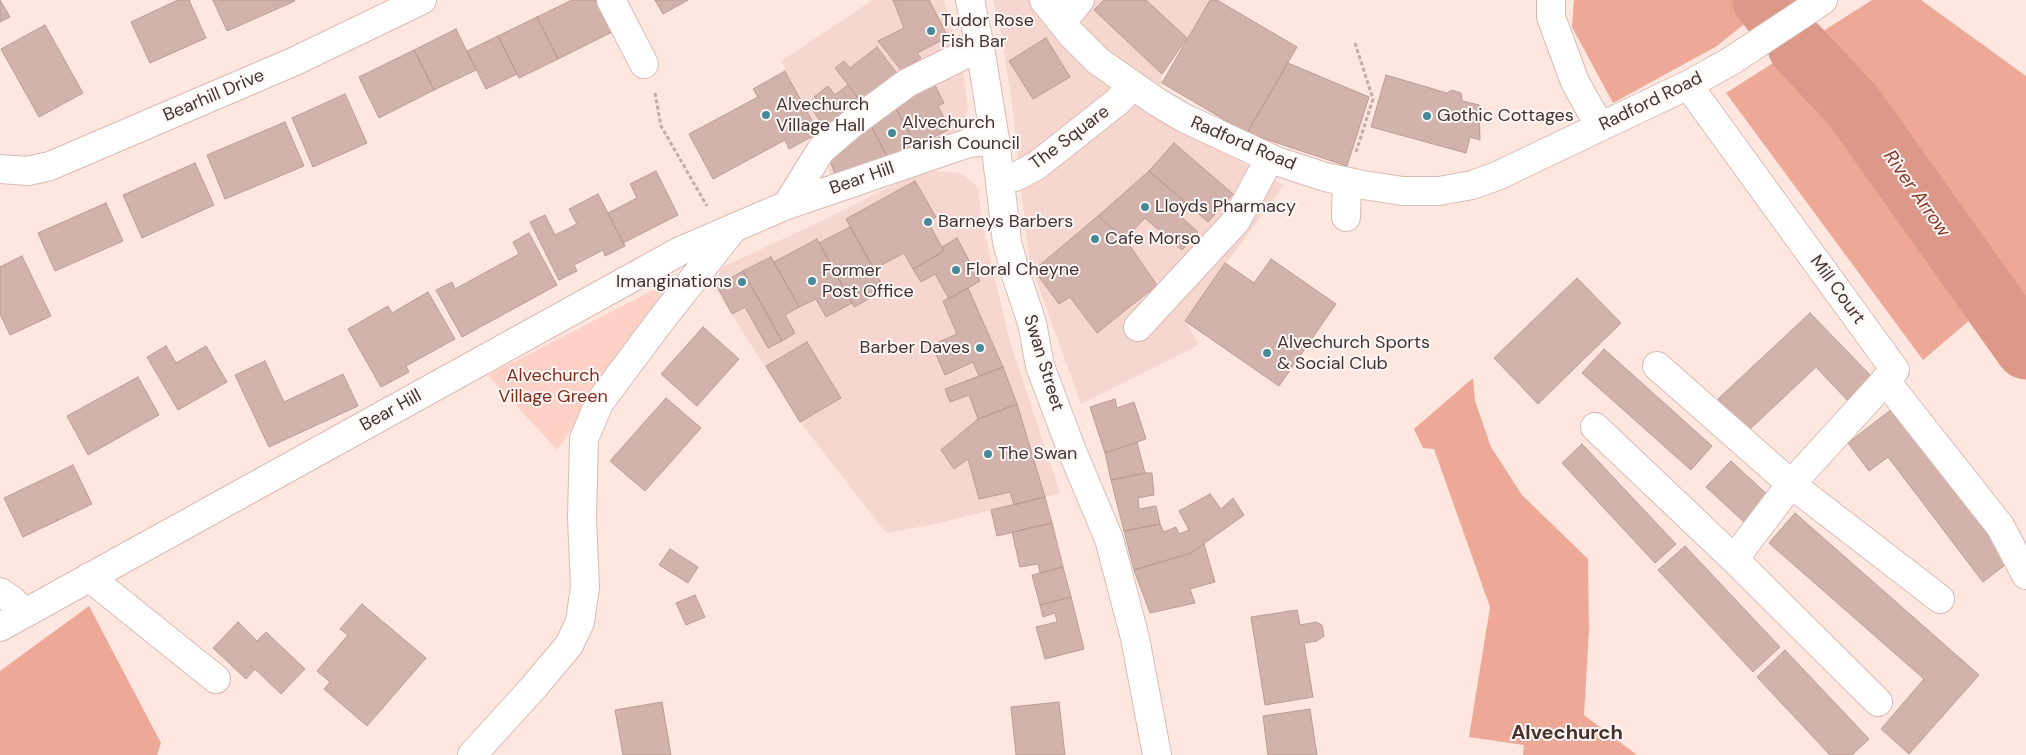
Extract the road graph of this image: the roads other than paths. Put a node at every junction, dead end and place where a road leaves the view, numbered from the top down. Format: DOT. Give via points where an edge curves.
graph roads {
  1 [pos="422,0"];
  2 [pos="611,0"];
  3 [pos="970,0"];
  4 [pos="1044,0"];
  5 [pos="1080,0"];
  6 [pos="1823,0"];
  7 [pos="1551,9"];
  8 [pos="1062,22"];
  9 [pos="980,47"];
  10 [pos="644,64"];
  11 [pos="1688,85"];
  12 [pos="1133,86"];
  13 [pos="1600,127"];
  14 [pos="995,140"];
  15 [pos="1270,158"];
  16 [pos="0,169"];
  17 [pos="1001,178"];
  18 [pos="1347,182"];
  19 [pos="787,205"];
  20 [pos="1346,217"];
  21 [pos="729,229"];
  22 [pos="1138,328"];
  23 [pos="1657,366"];
  24 [pos="1886,380"];
  25 [pos="1595,428"];
  26 [pos="1791,484"];
  27 [pos="1734,559"];
  28 [pos="2026,575"];
  29 [pos="89,577"];
  30 [pos="0,592"];
  31 [pos="1940,600"];
  32 [pos="24,613"];
  33 [pos="0,627"];
  34 [pos="216,679"];
  35 [pos="1878,702"];
  36 [pos="472,755"];
  37 [pos="1157,755"];
  1 -- 16 [label="street, Bearhill Drive" via="293,62 50,166 28,171"];
  2 -- 10 [label="street"];
  3 -- 9 [label="street, Swan Street"];
  4 -- 8 [label="street, Radford Road"];
  5 -- 8 [label="street"];
  6 -- 11 [label="street, Radford Road"];
  7 -- 13 [label="street" via="1575,82"];
  8 -- 12 [label="street, Radford Road" via="1098,61"];
  9 -- 14 [label="street, Swan Street"];
  9 -- 19 [label="street, Bear Hill" via="907,83 848,126 820,150"];
  11 -- 13 [label="street, Radford Road"];
  11 -- 24 [label="street, Mill Court" via="1895,370"];
  12 -- 15 [label="street, Radford Road" via="1184,118"];
  12 -- 17 [label="street, The Square" via="1036,166 1015,177"];
  13 -- 18 [label="street, Radford Road" via="1472,185 1439,191 1402,191"];
  14 -- 17 [label="street, Swan Street"];
  14 -- 19 [label="street, Bear Hill" via="952,148"];
  15 -- 18 [label="street, Radford Road"];
  15 -- 22 [label="street" via="1236,221"];
  17 -- 37 [label="street, Swan Street" via="1007,242 1032,323 1040,366 1109,540 1135,638"];
  18 -- 20 [label="street"];
  19 -- 21 [label="street, Bear Hill"];
  21 -- 29 [label="street, Bear Hill" via="628,279"];
  21 -- 36 [label="street" via="599,404 584,439 582,518 585,587 580,622 569,645"];
  23 -- 26 [label="street"];
  24 -- 26 [label="street"];
  24 -- 28 [label="street" via="2000,526"];
  25 -- 27 [label="street"];
  26 -- 27 [label="street"];
  26 -- 31 [label="street"];
  27 -- 35 [label="street"];
  29 -- 32 [label="street, Bear Hill"];
  29 -- 34 [label="street"];
  30 -- 32 [label="street"];
  32 -- 33 [label="street, Bear Hill"];
}
